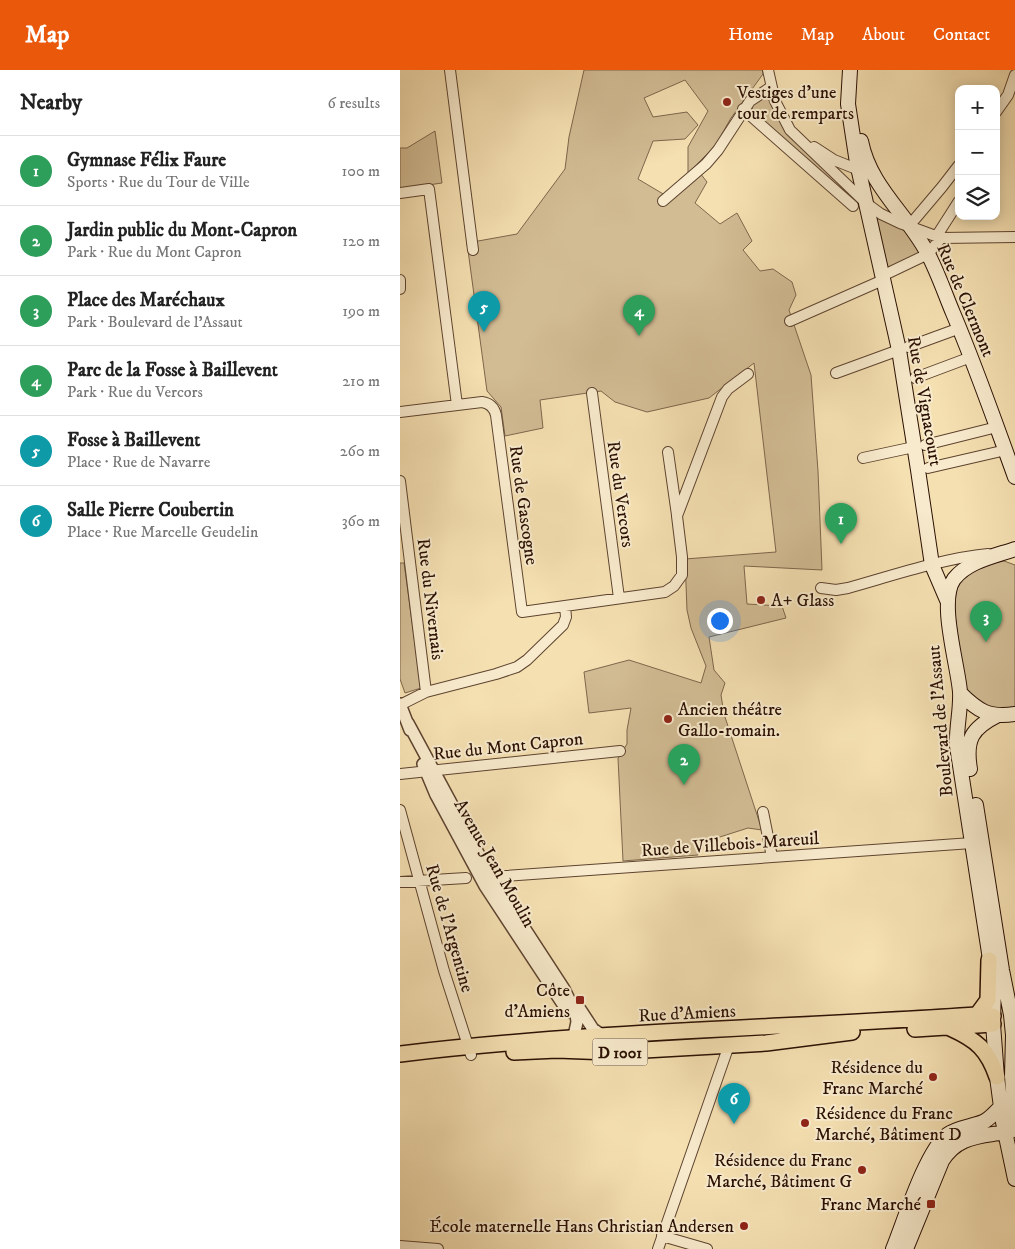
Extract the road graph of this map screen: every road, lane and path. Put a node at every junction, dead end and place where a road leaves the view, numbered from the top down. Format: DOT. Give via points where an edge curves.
graph roads {
  1 [pos="450,70"];
  2 [pos="768,70"];
  3 [pos="852,70"];
  4 [pos="1015,75"];
  5 [pos="772,87"];
  6 [pos="775,100"];
  7 [pos="1000,107"];
  8 [pos="743,109"];
  9 [pos="858,170"];
  10 [pos="955,170"];
  11 [pos="883,192"];
  12 [pos="400,193"];
  13 [pos="663,201"];
  14 [pos="859,205"];
  15 [pos="893,205"];
  16 [pos="955,208"];
  17 [pos="881,214"];
  18 [pos="909,226"];
  19 [pos="938,237"];
  20 [pos="1015,238"];
  21 [pos="473,250"];
  22 [pos="928,254"];
  23 [pos="883,278"];
  24 [pos="400,280"];
  25 [pos="400,289"];
  26 [pos="790,321"];
  27 [pos="960,328"];
  28 [pos="903,349"];
  29 [pos="971,357"];
  30 [pos="836,373"];
  31 [pos="748,374"];
  32 [pos="914,378"];
  33 [pos="592,393"];
  34 [pos="457,405"];
  35 [pos="400,412"];
  36 [pos="997,428"];
  37 [pos="920,446"];
  38 [pos="1006,450"];
  39 [pos="668,452"];
  40 [pos="863,458"];
  41 [pos="928,468"];
  42 [pos="1015,476"];
  43 [pos="400,481"];
  44 [pos="677,516"];
  45 [pos="1011,554"];
  46 [pos="932,565"];
  47 [pos="821,588"];
  48 [pos="619,598"];
  49 [pos="947,605"];
  50 [pos="565,606"];
  51 [pos="426,692"];
  52 [pos="960,693"];
  53 [pos="400,705"];
  54 [pos="1015,714"];
  55 [pos="998,715"];
  56 [pos="620,751"];
  57 [pos="430,771"];
  58 [pos="400,774"];
  59 [pos="400,810"];
  60 [pos="763,812"];
  61 [pos="972,843"];
  62 [pos="772,857"];
  63 [pos="491,877"];
  64 [pos="466,878"];
  65 [pos="400,882"];
  66 [pos="420,882"];
  67 [pos="989,960"];
  68 [pos="564,989"];
  69 [pos="568,1012"];
  70 [pos="977,1015"];
  71 [pos="1003,1022"];
  72 [pos="949,1028"];
  73 [pos="840,1033"];
  74 [pos="574,1035"];
  75 [pos="603,1037"];
  76 [pos="729,1045"];
  77 [pos="470,1050"];
  78 [pos="587,1052"];
  79 [pos="400,1054"];
  80 [pos="997,1077"];
  81 [pos="1001,1107"];
  82 [pos="1015,1118"];
  83 [pos="1010,1130"];
  84 [pos="1015,1179"];
  85 [pos="662,1236"];
  86 [pos="400,1246"];
  87 [pos="438,1249"];
  88 [pos="658,1249"];
  89 [pos="707,1249"];
  90 [pos="893,1249"];
  91 [pos="906,1249"];
  1 -- 21 [label="street"];
  2 -- 5 [label="street"];
  3 -- 9 [label="main road, Rue de Clermont" via="848,104"];
  3 -- 11 [label="main road, Rue de Clermont" via="862,145"];
  4 -- 7 [label="street" via="1008,96"];
  5 -- 6 [label="street"];
  5 -- 8 [label="street"];
  6 -- 9 [label="street" via="790,124 806,141"];
  6 -- 14 [label="street" via="796,137"];
  8 -- 13 [label="street" via="706,164"];
  8 -- 14 [label="street"];
  9 -- 11 [label="main road"];
  9 -- 14 [label="main road, Rue de Clermont"];
  10 -- 18 [label="street"];
  11 -- 15 [label="main road, Rue de Clermont"];
  12 -- 34 [label="street" via="429,189"];
  14 -- 17 [label="street"];
  14 -- 23 [label="main road, Rue de Vignacourt"];
  15 -- 17 [label="street"];
  15 -- 18 [label="main road, Rue de Clermont"];
  16 -- 19 [label="street"];
  17 -- 18 [label="street"];
  18 -- 19 [label="street"];
  18 -- 22 [label="main road, Rue de Clermont"];
  19 -- 20 [label="street"];
  19 -- 22 [label="street"];
  22 -- 23 [label="street"];
  22 -- 27 [label="main road, Rue de Clermont"];
  23 -- 26 [label="street"];
  23 -- 28 [label="main road, Rue de Vignacourt"];
  24 -- 25 [label="street"];
  27 -- 28 [label="street"];
  27 -- 29 [label="main road, Rue de Clermont"];
  28 -- 30 [label="street"];
  28 -- 37 [label="main road, Rue de Vignacourt"];
  29 -- 32 [label="street"];
  29 -- 36 [label="main road, Rue de Clermont"];
  31 -- 44 [label="street" via="722,397"];
  33 -- 48 [label="street, Rue du Vercors"];
  34 -- 35 [label="street"];
  34 -- 50 [label="street, Rue de Gascogne" via="490,404 496,415 522,612"];
  36 -- 37 [label="street"];
  36 -- 38 [label="main road, Rue de Clermont"];
  37 -- 40 [label="street"];
  37 -- 46 [label="main road, Rue de Vignacourt"];
  38 -- 41 [label="street"];
  38 -- 42 [label="main road, Rue de Clermont"];
  39 -- 44 [label="street"];
  43 -- 51 [label="street, Rue du Nivernais"];
  44 -- 48 [label="street" via="683,564 680,579 665,592"];
  45 -- 46 [label="street" via="971,556"];
  45 -- 49 [label="main road, Boulevard de l'Assaut" via="969,566 956,577 949,590"];
  46 -- 47 [label="street" via="848,588"];
  46 -- 49 [label="main road, Rue de Vignacourt"];
  48 -- 50 [label="street"];
  49 -- 52 [label="main road, Boulevard de l'Assaut"];
  50 -- 51 [label="street" via="563,625 522,664"];
  51 -- 53 [label="street"];
  52 -- 55 [label="main road" via="977,709"];
  52 -- 61 [label="main road, Boulevard de l'Assaut" via="958,746"];
  53 -- 57 [label="street, Avenue Jean Moulin"];
  54 -- 55 [label="main road"];
  55 -- 71 [label="main road, Boulevard de l'Assaut" via="973,733 968,753 999,952"];
  56 -- 57 [label="street, Rue du Mont Capron"];
  57 -- 58 [label="street, Rue du Mont Capron"];
  57 -- 63 [label="street, Avenue Jean Moulin"];
  57 -- 69 [label="street, Avenue Jean Moulin" via="436,795 489,892"];
  59 -- 66 [label="street, Rue de l'Argentine"];
  60 -- 62 [label="street"];
  61 -- 62 [label="street, Rue de Villebois-Mareuil"];
  61 -- 67 [label="main road, Boulevard de l'Assaut"];
  62 -- 63 [label="street, Rue de Villebois-Mareuil"];
  63 -- 68 [label="street, Avenue Jean Moulin"];
  64 -- 66 [label="street"];
  65 -- 66 [label="street"];
  66 -- 77 [label="street, Rue de l'Argentine"];
  67 -- 70 [label="main road" via="988,1000"];
  67 -- 71 [label="main road, Boulevard de l'Assaut"];
  68 -- 74 [label="street, Avenue Jean Moulin" via="576,1014"];
  68 -- 75 [label="street, Avenue Jean Moulin"];
  70 -- 71 [label="main road, D 1001"];
  70 -- 75 [label="main road, Rue d'Amiens / D 1001"];
  71 -- 72 [label="main road, Rue d'Amiens / D 1001"];
  71 -- 80 [label="main road"];
  71 -- 82 [label="main road"];
  72 -- 73 [label="main road, Rue d'Amiens / D 1001"];
  72 -- 80 [label="main road" via="979,1045 990,1059"];
  73 -- 75 [label="street, Rue d'Amiens"];
  73 -- 76 [label="main road, Rue d'Amiens / D 1001"];
  74 -- 75 [label="main road, Rue d'Amiens / D 1001"];
  74 -- 77 [label="main road, Rue d'Amiens / D 1001"];
  74 -- 78 [label="street" via="578,1045"];
  76 -- 78 [label="main road, Rue d'Amiens / D 1001"];
  76 -- 85 [label="street"];
  77 -- 78 [label="main road, Rue d'Amiens / D 1001"];
  77 -- 79 [label="main road, Rue d'Amiens / D 1001"];
  80 -- 81 [label="main road"];
  81 -- 83 [label="main road"];
  81 -- 90 [label="main road" via="986,1120 953,1132 938,1143"];
  83 -- 84 [label="main road"];
  83 -- 91 [label="main road" via="971,1137 948,1152"];
  85 -- 88 [label="street"];
  85 -- 89 [label="street"];
  86 -- 87 [label="street"];
}
